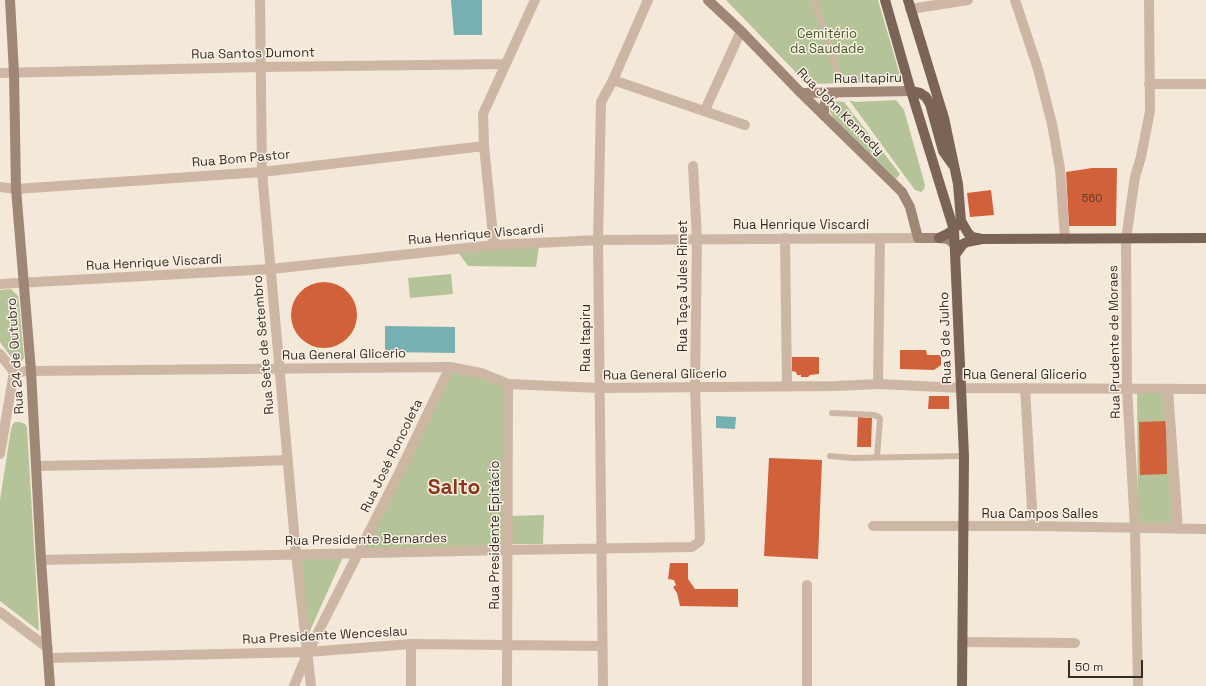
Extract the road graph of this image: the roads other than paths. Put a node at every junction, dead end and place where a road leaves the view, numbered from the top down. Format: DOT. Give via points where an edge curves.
graph roads {
  1 [pos="10,0"];
  2 [pos="260,0"];
  3 [pos="535,0"];
  4 [pos="648,0"];
  5 [pos="708,0"];
  6 [pos="814,0"];
  7 [pos="884,0"];
  8 [pos="968,0"];
  9 [pos="1015,0"];
  10 [pos="1149,0"];
  11 [pos="909,4"];
  12 [pos="741,31"];
  13 [pos="506,64"];
  14 [pos="261,67"];
  15 [pos="0,73"];
  16 [pos="14,73"];
  17 [pos="839,78"];
  18 [pos="613,80"];
  19 [pos="1149,84"];
  20 [pos="1206,84"];
  21 [pos="911,91"];
  22 [pos="836,93"];
  23 [pos="801,94"];
  24 [pos="705,110"];
  25 [pos="824,116"];
  26 [pos="745,124"];
  27 [pos="484,146"];
  28 [pos="693,166"];
  29 [pos="955,168"];
  30 [pos="262,172"];
  31 [pos="0,187"];
  32 [pos="16,189"];
  33 [pos="960,221"];
  34 [pos="954,230"];
  35 [pos="785,238"];
  36 [pos="880,238"];
  37 [pos="918,238"];
  38 [pos="939,238"];
  39 [pos="1126,238"];
  40 [pos="1206,238"];
  41 [pos="698,239"];
  42 [pos="1065,239"];
  43 [pos="598,240"];
  44 [pos="982,240"];
  45 [pos="954,244"];
  46 [pos="494,245"];
  47 [pos="955,256"];
  48 [pos="270,269"];
  49 [pos="24,283"];
  50 [pos="0,284"];
  51 [pos="0,354"];
  52 [pos="450,367"];
  53 [pos="280,369"];
  54 [pos="31,371"];
  55 [pos="14,372"];
  56 [pos="508,384"];
  57 [pos="878,384"];
  58 [pos="787,386"];
  59 [pos="694,387"];
  60 [pos="599,388"];
  61 [pos="961,388"];
  62 [pos="1025,388"];
  63 [pos="1126,388"];
  64 [pos="1168,389"];
  65 [pos="1206,389"];
  66 [pos="832,413"];
  67 [pos="0,454"];
  68 [pos="830,456"];
  69 [pos="964,456"];
  70 [pos="877,458"];
  71 [pos="288,460"];
  72 [pos="36,466"];
  73 [pos="873,526"];
  74 [pos="964,526"];
  75 [pos="1033,526"];
  76 [pos="1136,528"];
  77 [pos="1178,529"];
  78 [pos="1206,529"];
  79 [pos="692,547"];
  80 [pos="602,548"];
  81 [pos="508,550"];
  82 [pos="358,553"];
  83 [pos="296,554"];
  84 [pos="41,560"];
  85 [pos="807,585"];
  86 [pos="0,612"];
  87 [pos="962,642"];
  88 [pos="1074,643"];
  89 [pos="411,644"];
  90 [pos="507,645"];
  91 [pos="602,646"];
  92 [pos="308,652"];
  93 [pos="48,653"];
  94 [pos="50,686"];
  95 [pos="294,686"];
  96 [pos="311,686"];
  97 [pos="411,686"];
  98 [pos="507,686"];
  99 [pos="602,686"];
  100 [pos="807,686"];
  101 [pos="962,686"];
  102 [pos="1138,686"];
  1 -- 16 [label="street, Rua 24 de Outubro"];
  2 -- 14 [label="street, Rua Sete de Setembro"];
  3 -- 13 [label="street"];
  4 -- 18 [label="street, Rua Itapiru"];
  5 -- 12 [label="street, Rua John Kennedy"];
  6 -- 17 [label="lane"];
  7 -- 21 [label="main road, Rua 9 de Julho"];
  8 -- 11 [label="street"];
  9 -- 42 [label="street" via="1038,69 1052,124 1060,169"];
  10 -- 19 [label="street, Rua Prudente de Moraes"];
  11 -- 29 [label="main road" via="944,118"];
  12 -- 23 [label="street, Rua John Kennedy"];
  12 -- 24 [label="street"];
  13 -- 14 [label="street, Rua Santos Dumont"];
  13 -- 27 [label="street" via="483,114"];
  14 -- 16 [label="street, Rua Santos Dumont"];
  14 -- 30 [label="street, Rua Sete de Setembro"];
  15 -- 16 [label="street, Rua Santos Dumont"];
  16 -- 32 [label="street, Rua 24 de Outubro"];
  18 -- 24 [label="street"];
  18 -- 43 [label="street, Rua Itapiru" via="601,102"];
  19 -- 20 [label="street"];
  19 -- 39 [label="street, Rua Prudente de Moraes" via="1150,111 1135,177"];
  21 -- 22 [label="street, Rua Itapiru"];
  21 -- 29 [label="main road" via="926,97 930,104 943,151"];
  21 -- 34 [label="main road, Rua 9 de Julho"];
  22 -- 23 [label="street, Rua Itapiru"];
  22 -- 25 [label="street" via="826,100"];
  23 -- 25 [label="street, Rua John Kennedy"];
  24 -- 26 [label="street"];
  25 -- 37 [label="street, Rua John Kennedy" via="902,192 910,207"];
  27 -- 30 [label="street, Rua Bom Pastor"];
  27 -- 46 [label="street"];
  28 -- 41 [label="street, Rua Taça Jules Rimet"];
  29 -- 33 [label="main road"];
  30 -- 32 [label="street, Rua Bom Pastor"];
  30 -- 48 [label="street, Rua Sete de Setembro"];
  31 -- 32 [label="street, Rua Bom Pastor"];
  32 -- 49 [label="street, Rua 24 de Outubro"];
  33 -- 34 [label="main road"];
  33 -- 44 [label="main road" via="972,237"];
  34 -- 38 [label="main road"];
  34 -- 45 [label="main road, Rua 9 de Julho"];
  35 -- 36 [label="street, Rua Henrique Viscardi"];
  35 -- 41 [label="street, Rua Henrique Viscardi"];
  35 -- 58 [label="street"];
  36 -- 37 [label="street, Rua Henrique Viscardi"];
  36 -- 57 [label="street"];
  37 -- 38 [label="street, Rua Henrique Viscardi"];
  38 -- 45 [label="street, Rua Henrique Viscardi"];
  39 -- 40 [label="main road"];
  39 -- 42 [label="main road"];
  39 -- 63 [label="street, Rua Prudente de Moraes"];
  41 -- 43 [label="street, Rua Henrique Viscardi"];
  41 -- 59 [label="street, Rua Taça Jules Rimet"];
  42 -- 44 [label="main road"];
  43 -- 46 [label="street, Rua Henrique Viscardi"];
  43 -- 60 [label="street, Rua Itapiru"];
  44 -- 47 [label="main road" via="963,244"];
  45 -- 47 [label="main road, Rua 9 de Julho"];
  46 -- 48 [label="street, Rua Henrique Viscardi"];
  47 -- 61 [label="main road, Rua 9 de Julho"];
  48 -- 49 [label="street, Rua Henrique Viscardi"];
  48 -- 53 [label="street, Rua Sete de Setembro"];
  49 -- 50 [label="street, Rua Henrique Viscardi"];
  49 -- 54 [label="street, Rua 24 de Outubro"];
  51 -- 55 [label="street"];
  52 -- 53 [label="street, Rua General Glicerio"];
  52 -- 56 [label="street, Rua General Glicerio" via="481,373"];
  52 -- 82 [label="street, Rua José Roncoleta"];
  53 -- 54 [label="street, Rua General Glicerio"];
  53 -- 71 [label="street, Rua Sete de Setembro"];
  54 -- 55 [label="street, Rua General Glicerio"];
  54 -- 72 [label="street, Rua 24 de Outubro"];
  55 -- 67 [label="street"];
  56 -- 60 [label="street, Rua General Glicerio"];
  56 -- 81 [label="street, Rua Presidente Epitácio"];
  57 -- 58 [label="street, Rua General Glicerio"];
  57 -- 61 [label="street, Rua General Glicerio"];
  58 -- 59 [label="street, Rua General Glicerio"];
  59 -- 60 [label="street, Rua General Glicerio"];
  59 -- 79 [label="street, Rua Taça Jules Rimet" via="700,539"];
  60 -- 80 [label="street, Rua Itapiru"];
  61 -- 62 [label="street, Rua General Glicerio"];
  61 -- 69 [label="main road, Rua 9 de Julho"];
  62 -- 63 [label="street, Rua General Glicerio"];
  62 -- 75 [label="street"];
  63 -- 64 [label="street, Rua General Glicerio"];
  63 -- 76 [label="street, Rua Prudente de Moraes"];
  64 -- 65 [label="street, Rua General Glicerio"];
  64 -- 77 [label="street"];
  66 -- 70 [label="lane" via="879,417"];
  68 -- 70 [label="lane"];
  69 -- 70 [label="lane"];
  69 -- 74 [label="main road, Rua 9 de Julho"];
  71 -- 72 [label="street"];
  71 -- 83 [label="street, Rua Sete de Setembro"];
  72 -- 84 [label="street, Rua 24 de Outubro"];
  73 -- 74 [label="street, Rua Campos Salles"];
  74 -- 75 [label="street, Rua Campos Salles"];
  74 -- 87 [label="main road, Rua 9 de Julho"];
  75 -- 76 [label="street, Rua Campos Salles"];
  76 -- 77 [label="street, Rua Campos Salles"];
  76 -- 102 [label="street, Rua Prudente de Moraes"];
  77 -- 78 [label="street, Rua Campos Salles"];
  79 -- 80 [label="street, Rua Presidente Bernardes"];
  80 -- 81 [label="street, Rua Presidente Bernardes"];
  80 -- 91 [label="street, Rua Itapiru"];
  81 -- 82 [label="street, Rua Presidente Bernardes"];
  81 -- 90 [label="street, Rua Presidente Epitácio"];
  82 -- 83 [label="street, Rua Presidente Bernardes"];
  82 -- 92 [label="street, Rua José Roncoleta"];
  83 -- 84 [label="street, Rua Presidente Bernardes"];
  83 -- 92 [label="street, Rua Sete de Setembro"];
  84 -- 93 [label="street, Rua 24 de Outubro"];
  85 -- 100 [label="street"];
  86 -- 93 [label="street"];
  87 -- 88 [label="street"];
  87 -- 101 [label="main road, Rua 9 de Julho"];
  89 -- 90 [label="street, Rua Presidente Wenceslau"];
  89 -- 92 [label="street, Rua Presidente Wenceslau"];
  89 -- 97 [label="street"];
  90 -- 91 [label="street, Rua Presidente Wenceslau"];
  90 -- 98 [label="street, Rua Presidente Epitácio"];
  91 -- 99 [label="street, Rua Itapiru"];
  92 -- 93 [label="street, Rua Presidente Wenceslau"];
  92 -- 95 [label="street, Rua José Roncoleta"];
  92 -- 96 [label="street, Rua Sete de Setembro"];
  93 -- 94 [label="street, Rua 24 de Outubro"];
}
